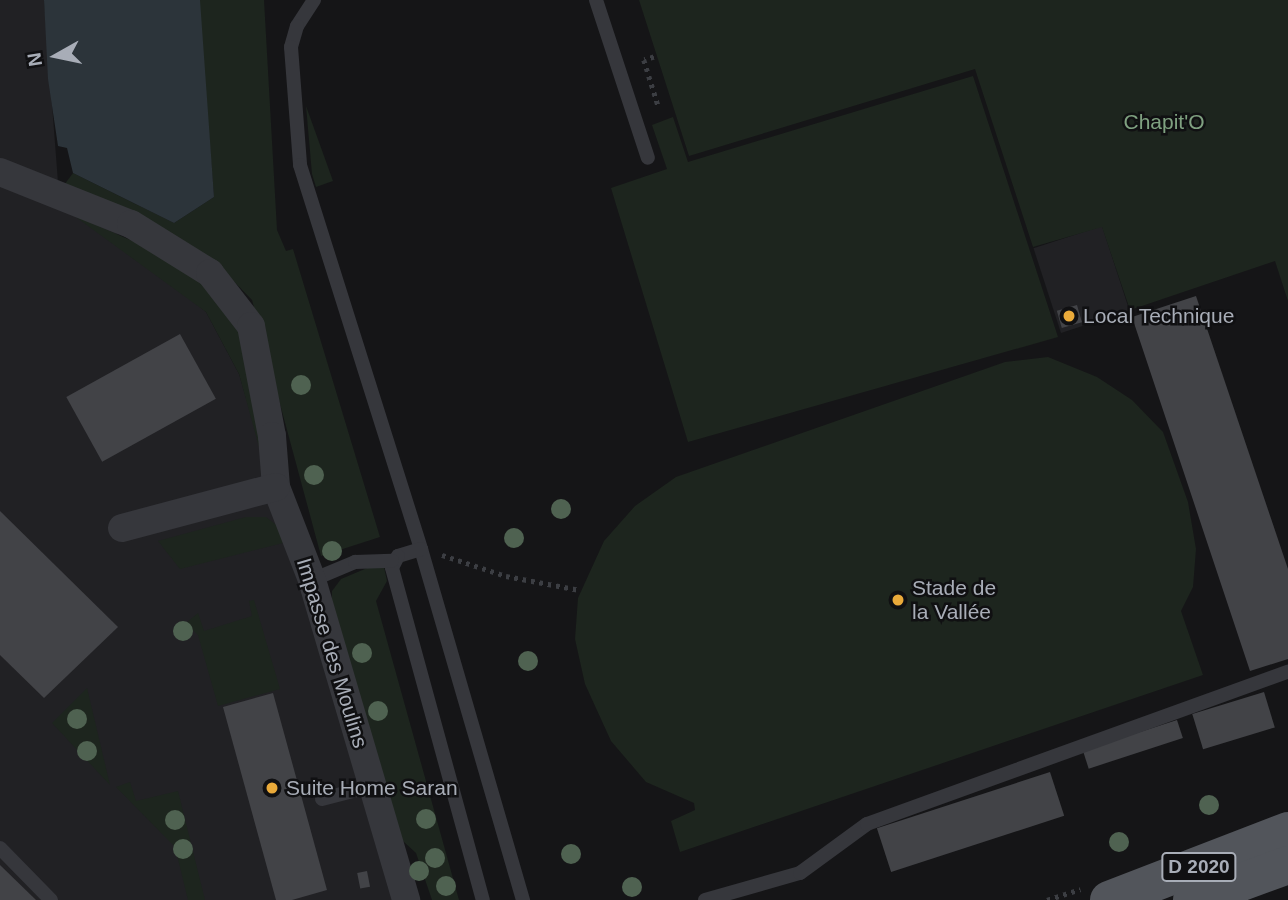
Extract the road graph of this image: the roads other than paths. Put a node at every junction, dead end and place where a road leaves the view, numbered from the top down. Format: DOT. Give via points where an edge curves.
graph roads {
  1 [pos="314,0"];
  2 [pos="596,0"];
  3 [pos="648,158"];
  4 [pos="0,172"];
  5 [pos="276,488"];
  6 [pos="122,528"];
  7 [pos="421,548"];
  8 [pos="392,561"];
  9 [pos="312,580"];
  10 [pos="1288,672"];
  11 [pos="372,786"];
  12 [pos="322,799"];
  13 [pos="1288,831"];
  14 [pos="0,848"];
  15 [pos="1288,865"];
  16 [pos="51,900"];
  17 [pos="406,900"];
  18 [pos="483,900"];
  19 [pos="523,900"];
  20 [pos="705,900"];
  21 [pos="1108,900"];
  22 [pos="1192,900"];
  1 -- 7 [label="lane" via="297,26 291,47 300,165"];
  2 -- 3 [label="lane"];
  4 -- 5 [label="street, Impasse des Moulins" via="131,224 210,273 251,326 272,436"];
  5 -- 6 [label="street"];
  5 -- 9 [label="street, Impasse des Moulins"];
  7 -- 8 [label="lane"];
  7 -- 19 [label="lane"];
  8 -- 9 [label="lane" via="355,562"];
  8 -- 18 [label="lane"];
  9 -- 11 [label="street, Impasse des Moulins"];
  10 -- 20 [label="lane" via="867,824 800,873"];
  11 -- 12 [label="lane"];
  11 -- 17 [label="street, Impasse des Moulins"];
  13 -- 21 [label="main road, D 2020"];
  14 -- 16 [label="lane"];
  15 -- 22 [label="main road, D 2020"];
}
